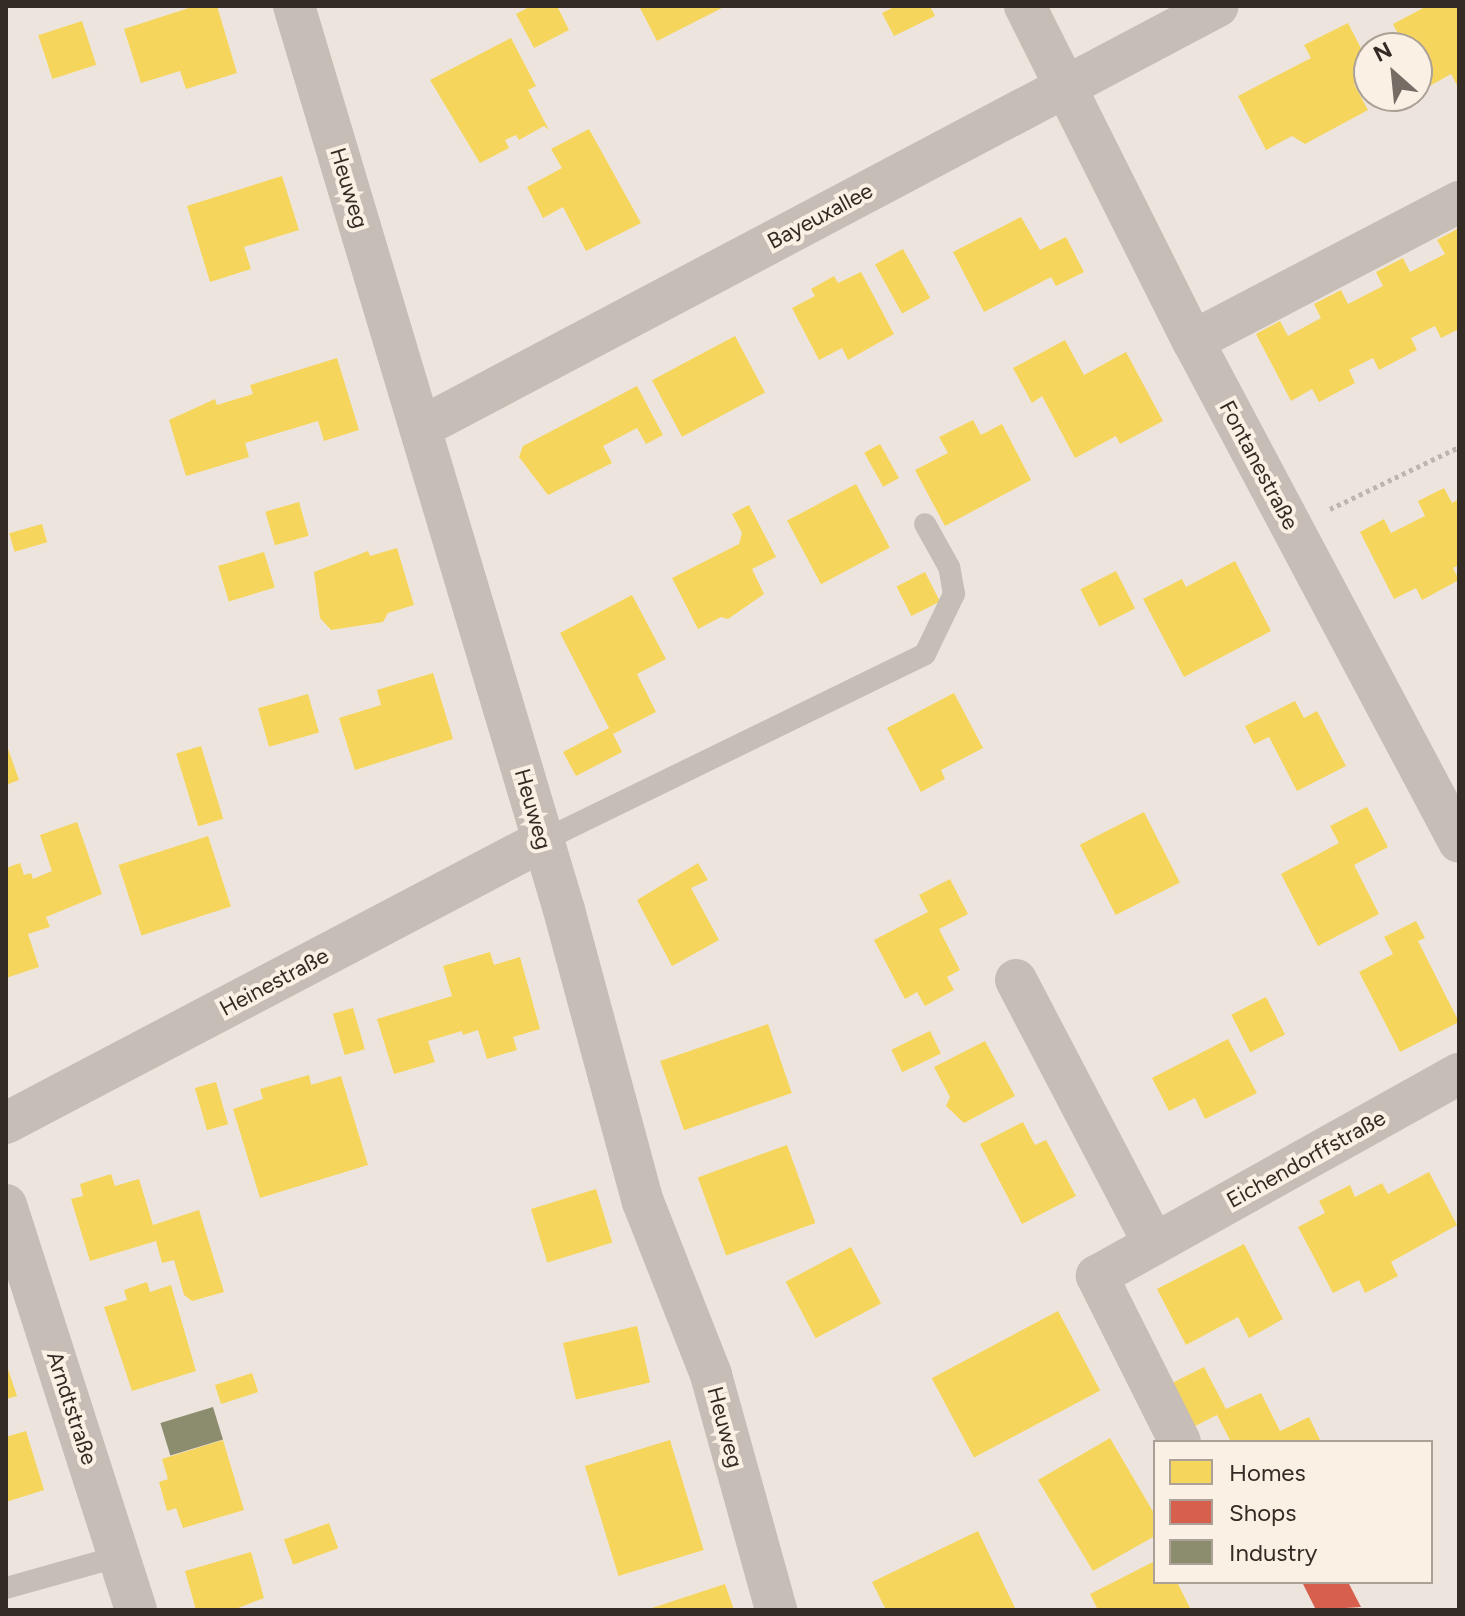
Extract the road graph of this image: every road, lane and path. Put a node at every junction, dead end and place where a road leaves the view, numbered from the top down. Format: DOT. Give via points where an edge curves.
graph roads {
  1 [pos="294,6"];
  2 [pos="1025,6"];
  3 [pos="1218,6"];
  4 [pos="1063,86"];
  5 [pos="1459,202"];
  6 [pos="1193,341"];
  7 [pos="422,427"];
  8 [pos="1459,447"];
  9 [pos="925,524"];
  10 [pos="1292,527"];
  11 [pos="542,841"];
  12 [pos="1459,842"];
  13 [pos="1016,980"];
  14 [pos="1459,1074"];
  15 [pos="6,1123"];
  16 [pos="6,1205"];
  17 [pos="1154,1244"];
  18 [pos="1179,1440"];
  19 [pos="120,1556"];
  20 [pos="6,1588"];
  21 [pos="136,1610"];
  22 [pos="776,1610"];
  1 -- 7 [label="street, Heuweg"];
  2 -- 4 [label="street, Fontanestraße"];
  3 -- 4 [label="street, Bayeuxallee"];
  4 -- 6 [label="street, Fontanestraße"];
  4 -- 7 [label="street, Bayeuxallee"];
  5 -- 6 [label="street"];
  6 -- 10 [label="street, Fontanestraße"];
  7 -- 11 [label="street, Heuweg"];
  8 -- 10 [label="path"];
  9 -- 11 [label="lane" via="949,567 954,594 925,654"];
  10 -- 12 [label="street, Fontanestraße"];
  11 -- 15 [label="street, Heinestraße"];
  11 -- 22 [label="street, Heuweg" via="643,1202 711,1375"];
  13 -- 17 [label="street"];
  14 -- 17 [label="street, Eichendorffstraße"];
  16 -- 19 [label="street, Arndtstraße"];
  17 -- 18 [label="street, Eichendorffstraße" via="1097,1276"];
  19 -- 20 [label="lane"];
  19 -- 21 [label="street, Arndtstraße"];
}
